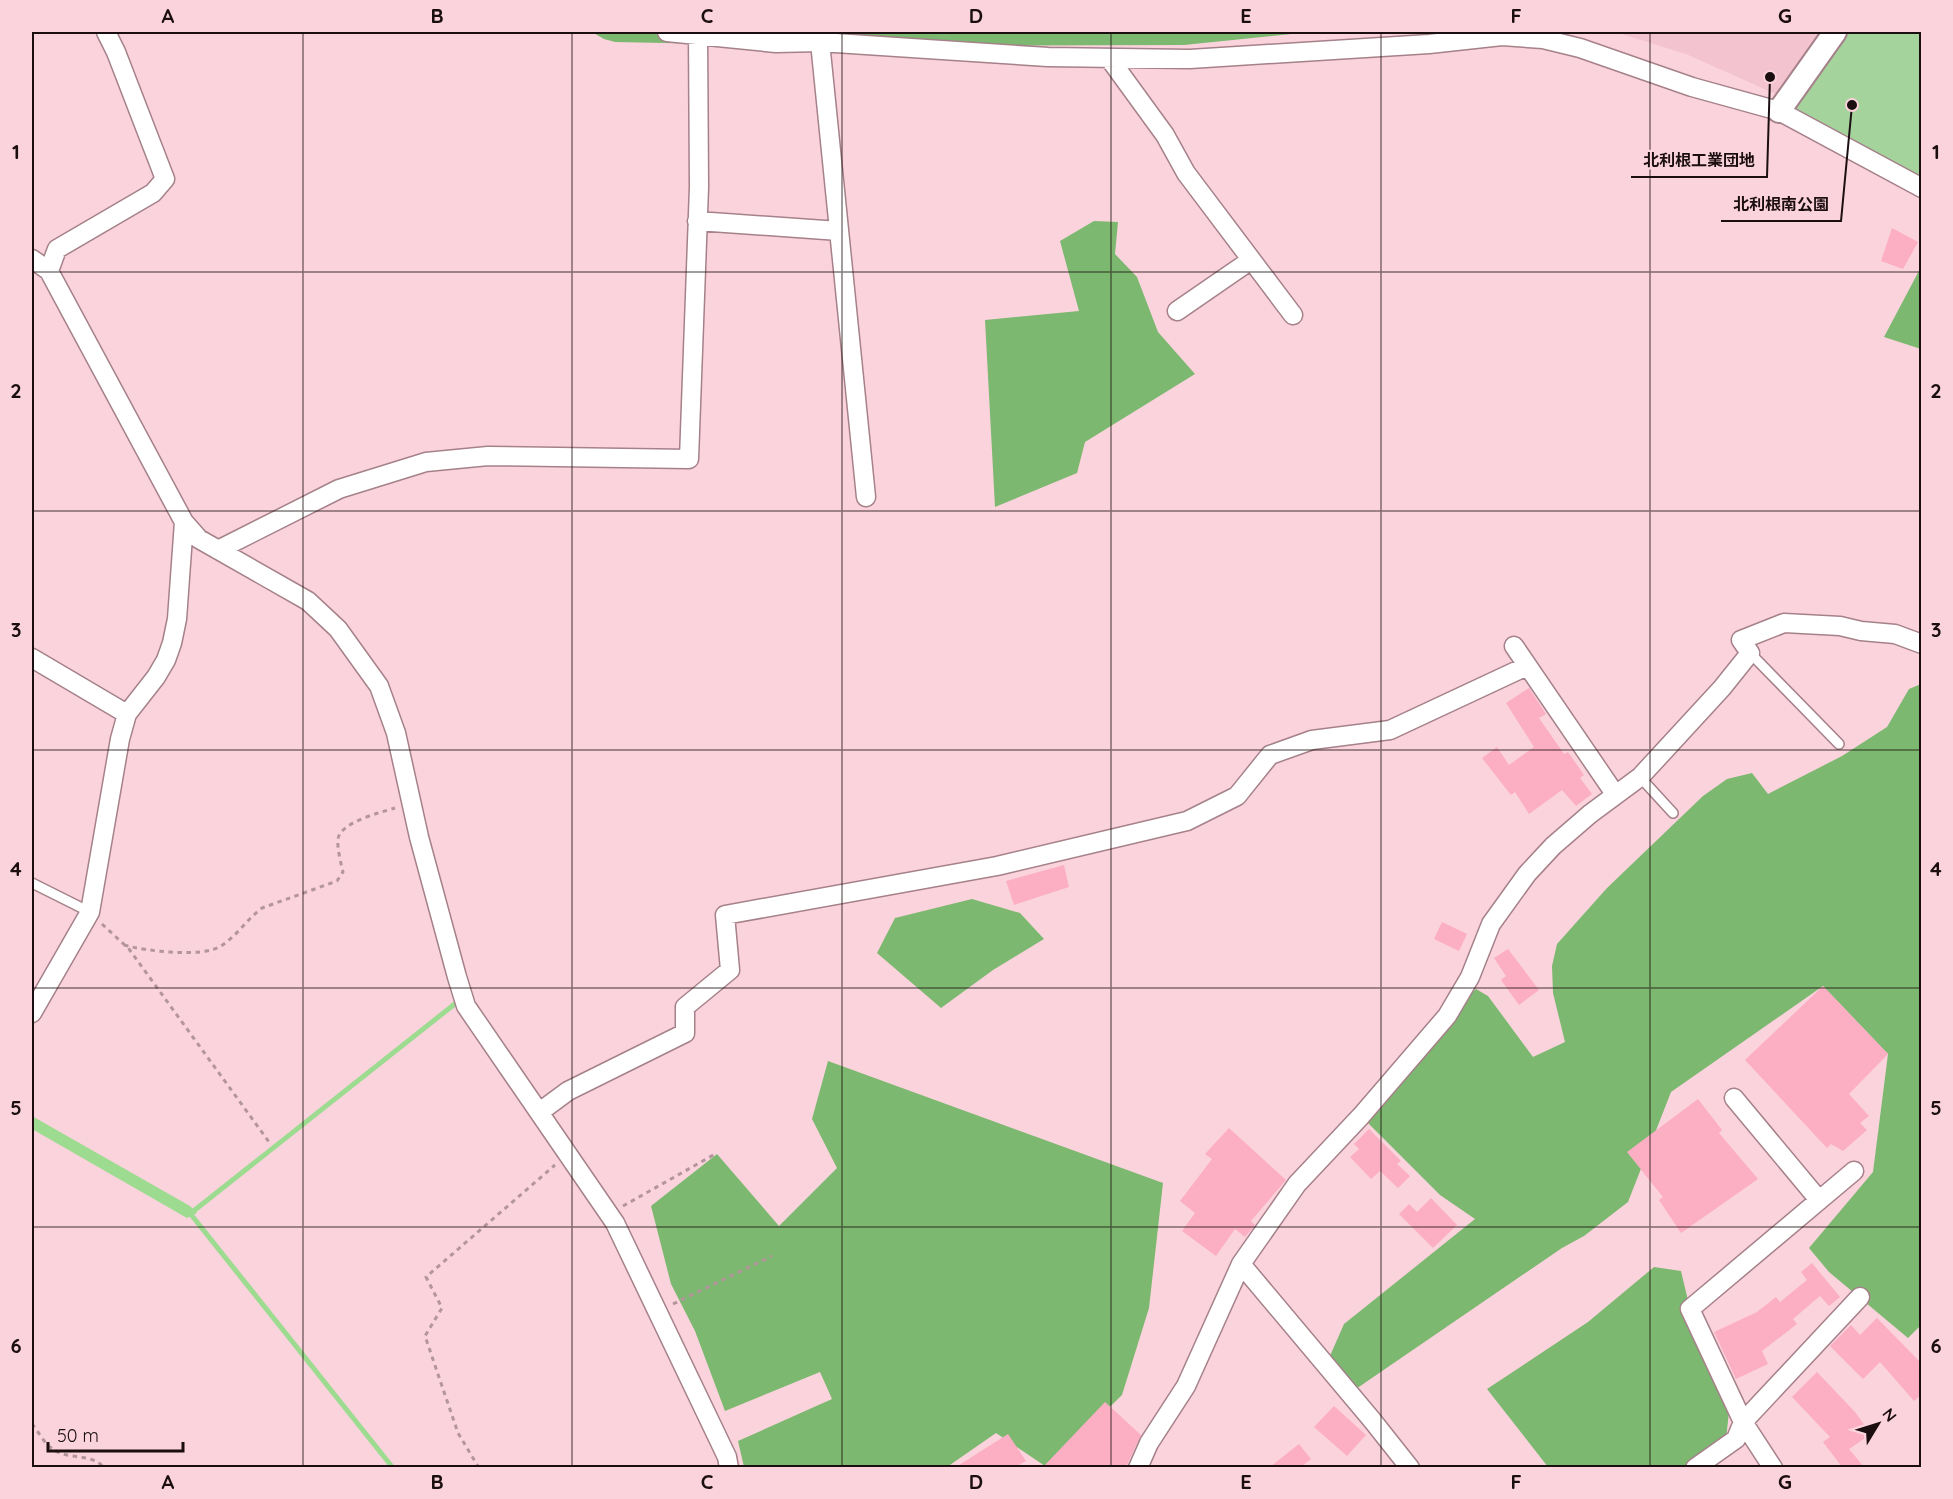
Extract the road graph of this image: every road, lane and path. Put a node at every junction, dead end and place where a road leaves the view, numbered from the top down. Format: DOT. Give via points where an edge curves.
graph roads {
  1 [pos="106,32"];
  2 [pos="669,32"];
  3 [pos="1835,32"];
  4 [pos="698,34"];
  5 [pos="820,42"];
  6 [pos="1109,58"];
  7 [pos="1779,111"];
  8 [pos="1922,188"];
  9 [pos="698,221"];
  10 [pos="839,231"];
  11 [pos="32,259"];
  12 [pos="1251,260"];
  13 [pos="50,271"];
  14 [pos="1177,311"];
  15 [pos="1293,315"];
  16 [pos="866,497"];
  17 [pos="184,522"];
  18 [pos="218,550"];
  19 [pos="1922,644"];
  20 [pos="1514,646"];
  21 [pos="1750,653"];
  22 [pos="32,658"];
  23 [pos="1527,666"];
  24 [pos="127,714"];
  25 [pos="1839,744"];
  26 [pos="1640,777"];
  27 [pos="1615,795"];
  28 [pos="411,802"];
  29 [pos="1673,813"];
  30 [pos="32,883"];
  31 [pos="90,912"];
  32 [pos="124,945"];
  33 [pos="32,1013"];
  34 [pos="1734,1098"];
  35 [pos="538,1110"];
  36 [pos="269,1142"];
  37 [pos="717,1153"];
  38 [pos="568,1154"];
  39 [pos="1854,1171"];
  40 [pos="1819,1200"];
  41 [pos="609,1215"];
  42 [pos="772,1256"];
  43 [pos="1241,1264"];
  44 [pos="1860,1297"];
  45 [pos="658,1312"];
  46 [pos="1743,1422"];
  47 [pos="32,1424"];
  48 [pos="105,1467"];
  49 [pos="480,1467"];
  50 [pos="729,1467"];
  51 [pos="1138,1467"];
  52 [pos="1410,1467"];
  53 [pos="1695,1467"];
  54 [pos="1773,1467"];
  1 -- 13 [label="street" via="165,179 153,193 57,249"];
  2 -- 4 [label="street"];
  3 -- 7 [label="street"];
  4 -- 5 [label="street" via="776,43"];
  4 -- 9 [label="street"];
  5 -- 6 [label="street"];
  5 -- 10 [label="street"];
  6 -- 7 [label="street" via="1190,59 1502,36 1543,39"];
  6 -- 12 [label="street" via="1165,135 1186,173"];
  7 -- 8 [label="street"];
  9 -- 10 [label="street"];
  9 -- 18 [label="street" via="689,459 488,456 426,462 339,489"];
  10 -- 16 [label="street"];
  11 -- 13 [label="street"];
  12 -- 14 [label="street"];
  12 -- 15 [label="street"];
  13 -- 17 [label="street"];
  17 -- 18 [label="street" via="199,539"];
  17 -- 24 [label="street" via="172,644 156,677"];
  18 -- 28 [label="street" via="308,601 338,629 379,686 396,733"];
  19 -- 21 [label="street" via="1894,634 1784,622 1741,640"];
  20 -- 23 [label="street"];
  21 -- 25 [label="lane"];
  21 -- 26 [label="street"];
  22 -- 24 [label="street"];
  23 -- 27 [label="street"];
  23 -- 35 [label="street" via="1390,730 1312,740 1270,755 1237,796 1187,821 997,866 725,915 730,970 685,1007 685,1033"];
  24 -- 31 [label="street"];
  26 -- 27 [label="street"];
  26 -- 29 [label="lane"];
  27 -- 43 [label="street" via="1553,846 1527,874 1491,924 1470,977 1447,1016 1297,1184"];
  28 -- 32 [label="path" via="342,831 338,839 343,872 337,881 262,908 220,948 163,953"];
  28 -- 35 [label="street" via="466,1006"];
  30 -- 31 [label="lane"];
  31 -- 32 [label="path"];
  31 -- 33 [label="street"];
  32 -- 36 [label="path"];
  34 -- 40 [label="street"];
  35 -- 38 [label="street"];
  37 -- 41 [label="path"];
  38 -- 41 [label="street"];
  38 -- 49 [label="path" via="426,1277 442,1308 425,1336 458,1433"];
  39 -- 40 [label="street"];
  40 -- 46 [label="street" via="1689,1309"];
  41 -- 45 [label="street"];
  42 -- 45 [label="path"];
  43 -- 51 [label="street" via="1186,1386"];
  43 -- 52 [label="street"];
  44 -- 46 [label="street"];
  45 -- 50 [label="street"];
  46 -- 53 [label="street" via="1736,1439"];
  46 -- 54 [label="street"];
  47 -- 48 [label="path" via="54,1450"];
}
